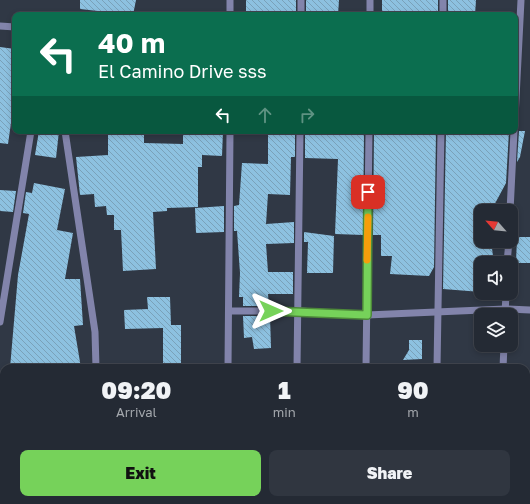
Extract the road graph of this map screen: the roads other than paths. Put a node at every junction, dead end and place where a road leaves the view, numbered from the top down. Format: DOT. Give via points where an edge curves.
graph roads {
  1 [pos="230,0"];
  2 [pos="301,0"];
  3 [pos="370,0"];
  4 [pos="443,0"];
  5 [pos="521,0"];
  6 [pos="230,12"];
  7 [pos="301,12"];
  8 [pos="370,12"];
  9 [pos="443,12"];
  10 [pos="0,26"];
  11 [pos="12,27"];
  12 [pos="518,59"];
  13 [pos="31,134"];
  14 [pos="65,134"];
  15 [pos="230,134"];
  16 [pos="300,134"];
  17 [pos="368,134"];
  18 [pos="441,134"];
  19 [pos="514,134"];
  20 [pos="510,204"];
  21 [pos="530,310"];
  22 [pos="230,311"];
  23 [pos="299,311"];
  24 [pos="518,311"];
  25 [pos="438,312"];
  26 [pos="474,312"];
  27 [pos="367,315"];
  28 [pos="0,322"];
  29 [pos="504,352"];
  30 [pos="96,364"];
  31 [pos="228,364"];
  32 [pos="297,364"];
  33 [pos="366,364"];
  34 [pos="437,364"];
  35 [pos="503,364"];
  1 -- 6 [label="street"];
  2 -- 7 [label="street"];
  3 -- 8 [label="street"];
  4 -- 9 [label="street"];
  5 -- 12 [label="street"];
  10 -- 11 [label="street"];
  13 -- 28 [label="street"];
  14 -- 30 [label="street" via="96,332"];
  15 -- 22 [label="street"];
  16 -- 23 [label="street"];
  17 -- 27 [label="street"];
  18 -- 25 [label="street"];
  19 -- 20 [label="street"];
  21 -- 24 [label="street"];
  22 -- 23 [label="street"];
  22 -- 31 [label="street"];
  23 -- 27 [label="street"];
  23 -- 32 [label="street"];
  25 -- 26 [label="street"];
  25 -- 27 [label="street"];
  25 -- 34 [label="street"];
  27 -- 33 [label="street"];
  29 -- 35 [label="street"];
}
